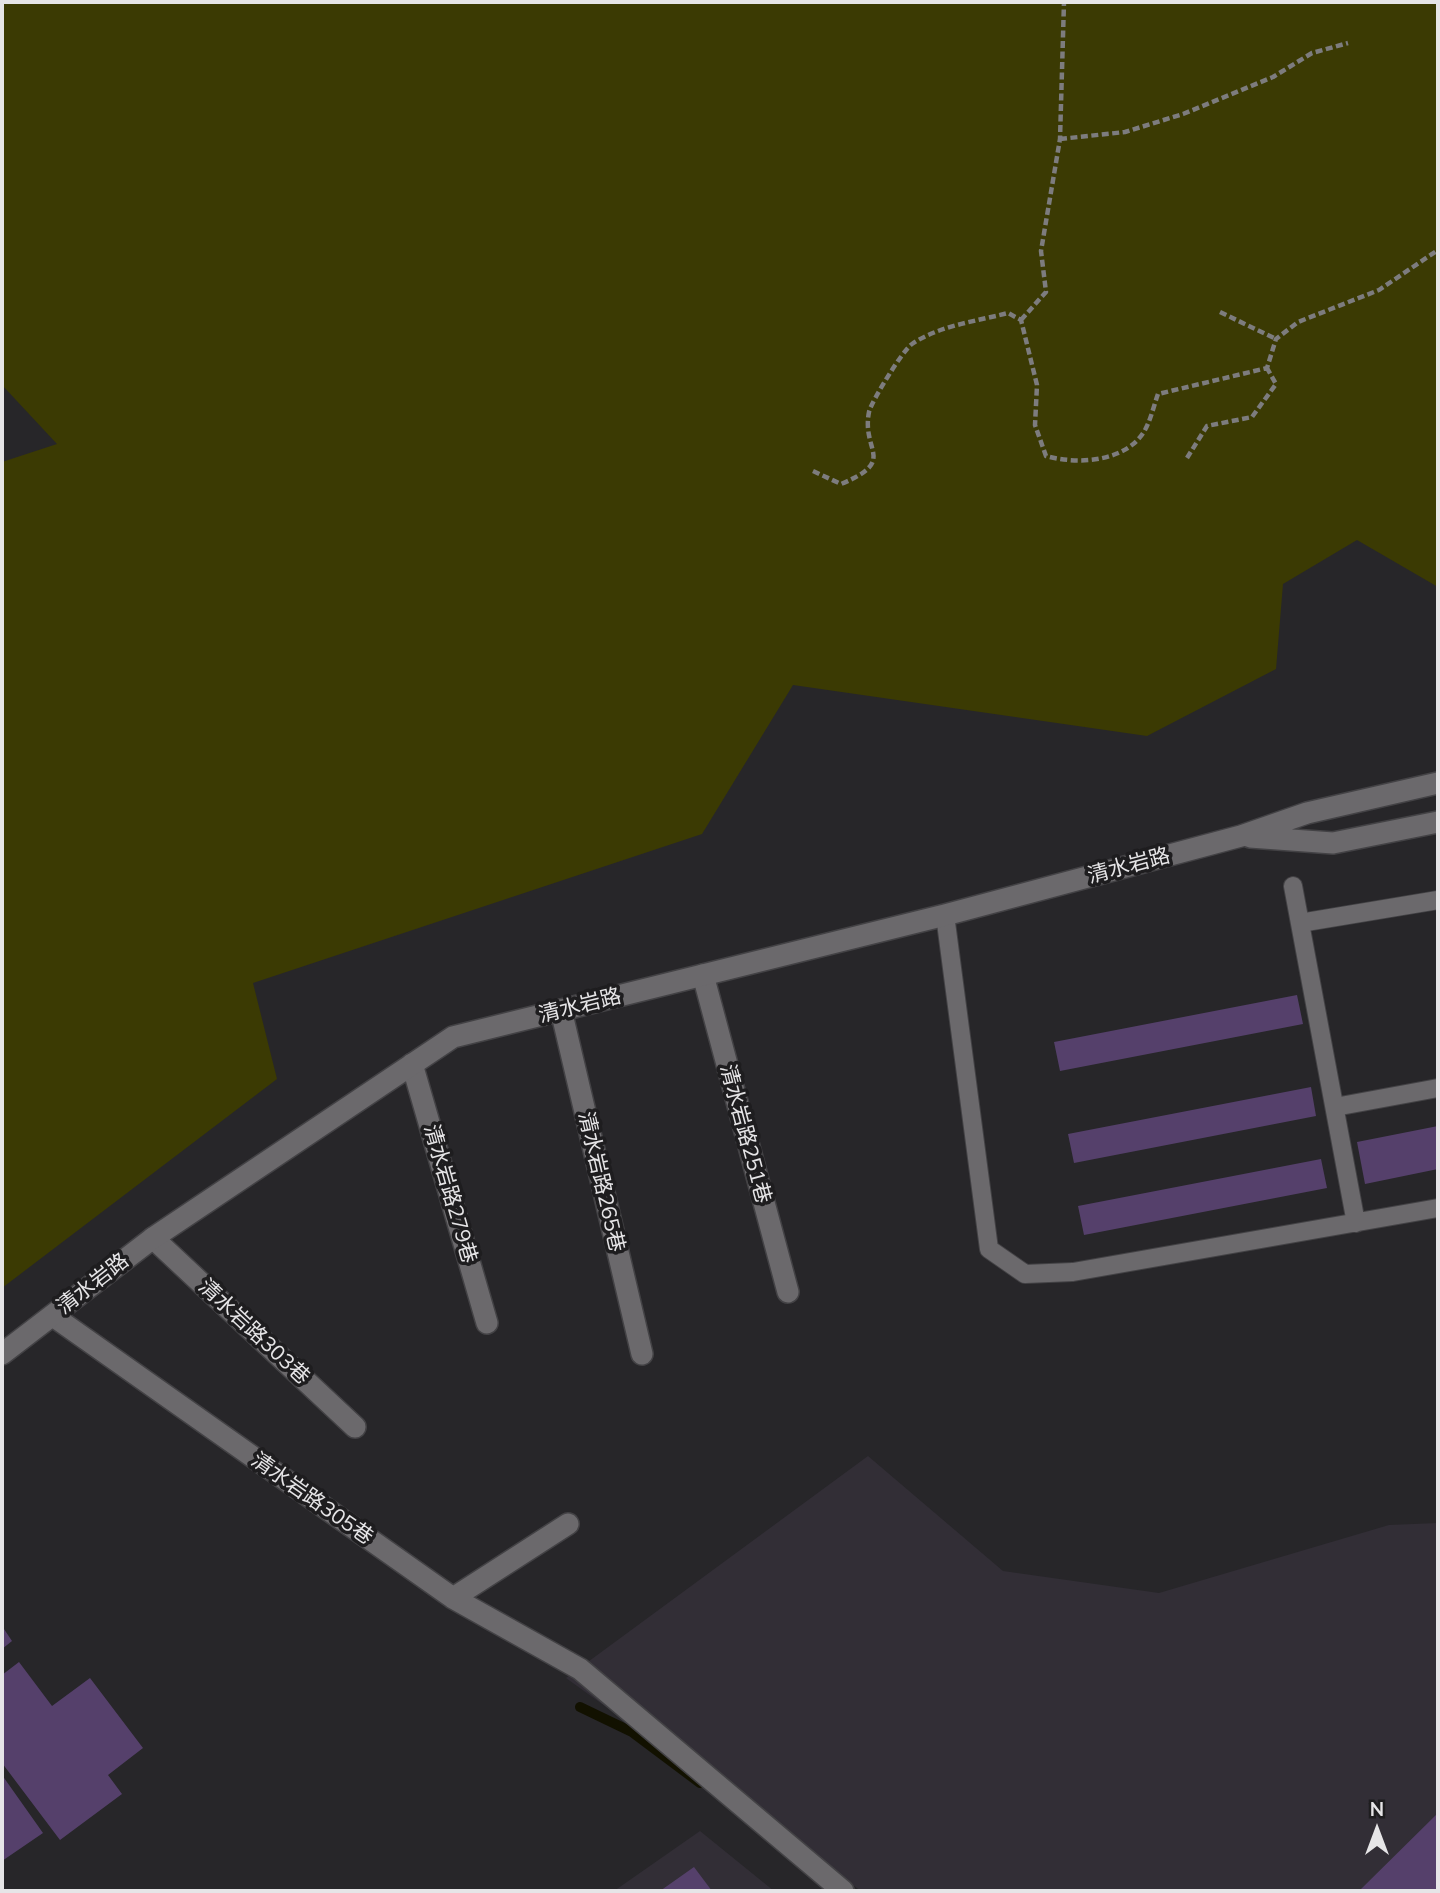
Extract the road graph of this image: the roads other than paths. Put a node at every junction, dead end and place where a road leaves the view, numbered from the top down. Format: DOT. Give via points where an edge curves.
graph roads {
  1 [pos="1438,783"];
  2 [pos="1438,822"];
  3 [pos="1241,836"];
  4 [pos="1293,886"];
  5 [pos="1438,900"];
  6 [pos="946,915"];
  7 [pos="1300,923"];
  8 [pos="703,975"];
  9 [pos="561,1010"];
  10 [pos="412,1064"];
  11 [pos="1438,1088"];
  12 [pos="1335,1107"];
  13 [pos="1438,1209"];
  14 [pos="1356,1223"];
  15 [pos="153,1238"];
  16 [pos="788,1292"];
  17 [pos="53,1316"];
  18 [pos="487,1323"];
  19 [pos="2,1354"];
  20 [pos="642,1354"];
  21 [pos="355,1427"];
  22 [pos="568,1524"];
  23 [pos="453,1598"];
  24 [pos="843,1891"];
  1 -- 3 [label="street, 清水岩路" via="1307,813"];
  2 -- 3 [label="street, 清水岩路" via="1333,843"];
  3 -- 6 [label="street, 清水岩路"];
  4 -- 7 [label="lane"];
  5 -- 7 [label="lane"];
  6 -- 8 [label="street, 清水岩路"];
  6 -- 14 [label="lane" via="989,1249 1025,1274 1073,1272"];
  7 -- 12 [label="lane"];
  8 -- 9 [label="street, 清水岩路"];
  8 -- 16 [label="street, 清水岩路251巷"];
  9 -- 10 [label="street, 清水岩路" via="453,1037"];
  9 -- 20 [label="street, 清水岩路265巷"];
  10 -- 15 [label="street, 清水岩路"];
  10 -- 18 [label="street, 清水岩路279巷"];
  11 -- 12 [label="lane"];
  12 -- 14 [label="lane"];
  13 -- 14 [label="lane"];
  15 -- 17 [label="street, 清水岩路"];
  15 -- 21 [label="street, 清水岩路303巷"];
  17 -- 19 [label="street, 清水岩路"];
  17 -- 23 [label="street, 清水岩路305巷"];
  22 -- 23 [label="street"];
  23 -- 24 [label="street, 清水岩路305巷" via="580,1669"];
}
